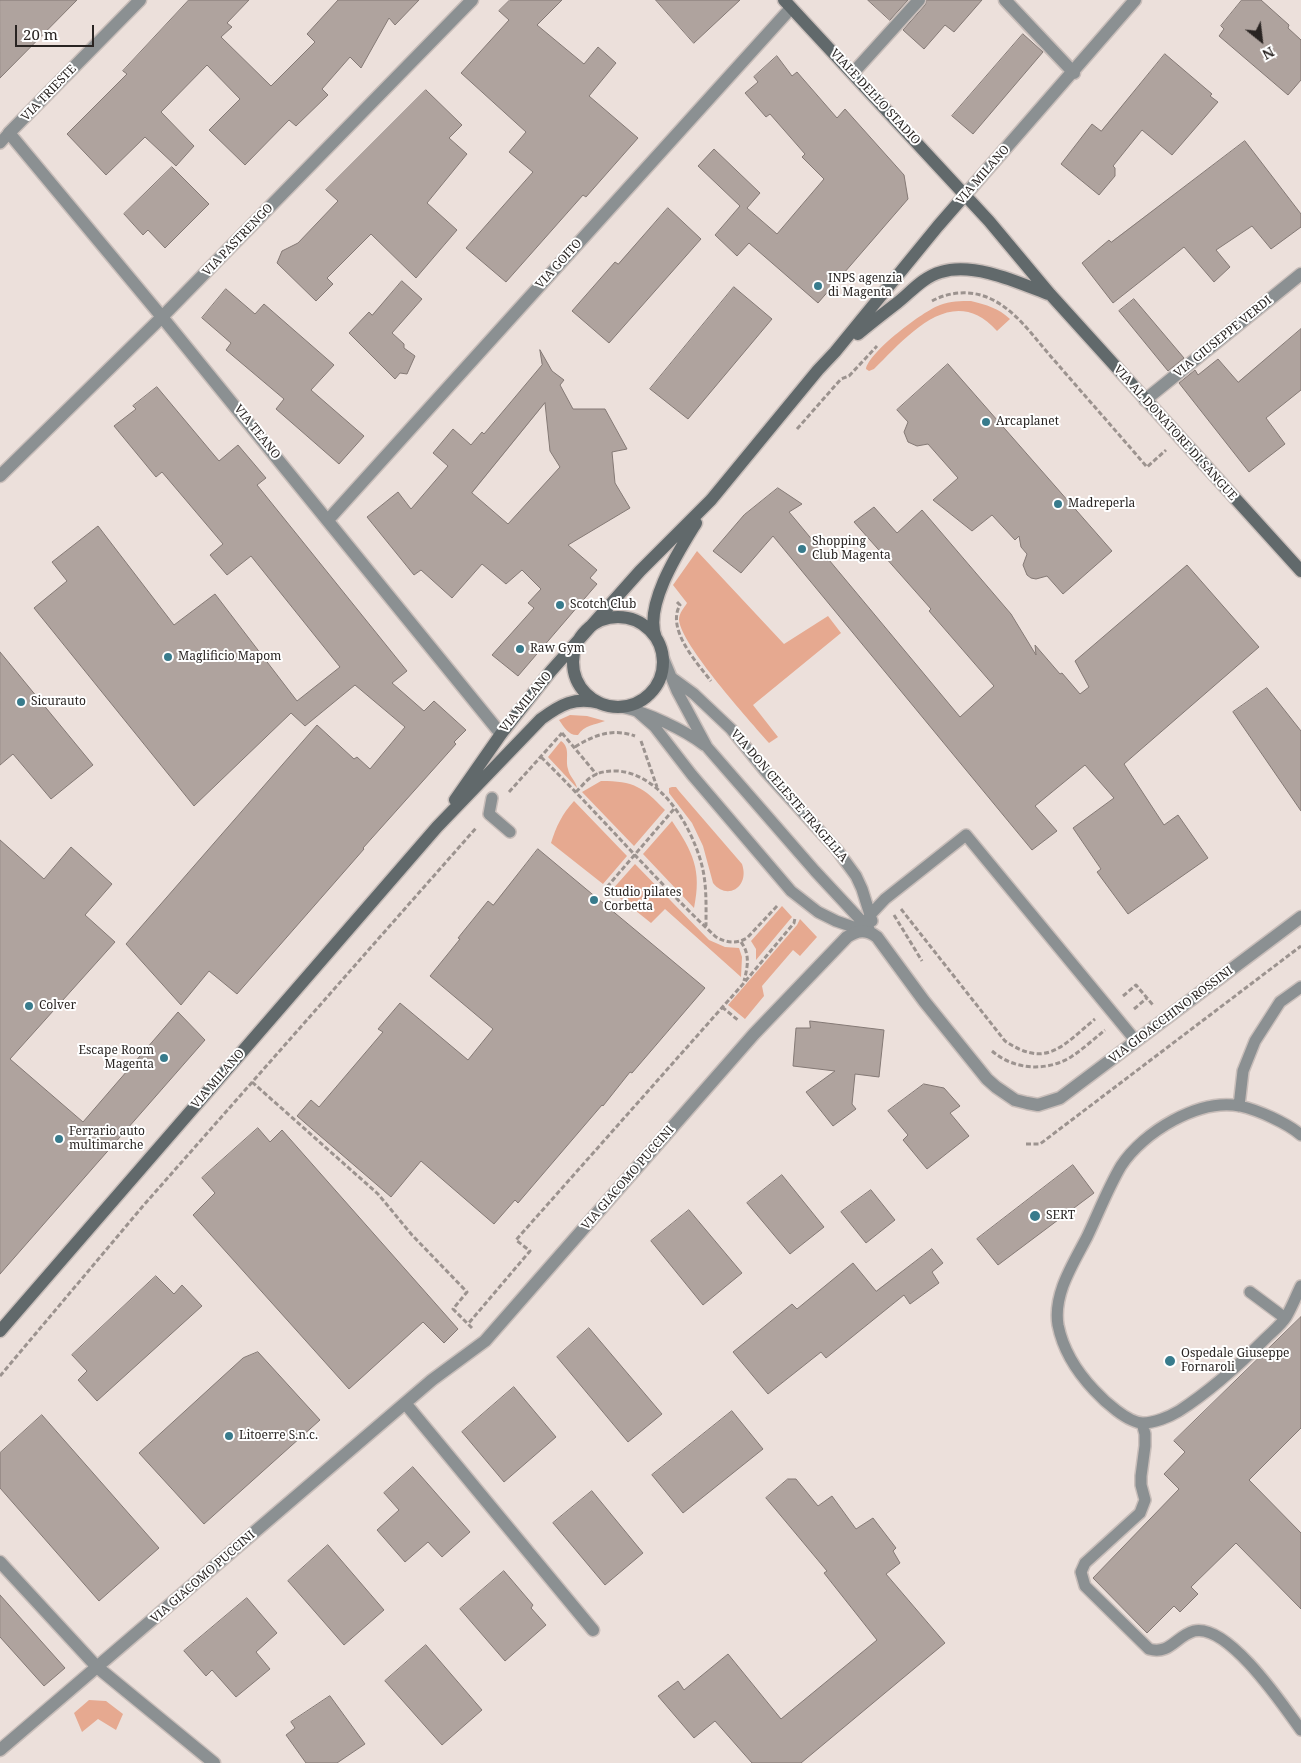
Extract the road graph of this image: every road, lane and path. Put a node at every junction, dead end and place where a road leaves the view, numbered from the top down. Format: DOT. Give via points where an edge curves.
graph roads {
  1 [pos="140,0"];
  2 [pos="472,0"];
  3 [pos="919,0"];
  4 [pos="1005,0"];
  5 [pos="1135,0"];
  6 [pos="787,4"];
  7 [pos="1074,72"];
  8 [pos="853,73"];
  9 [pos="10,133"];
  10 [pos="0,143"];
  11 [pos="965,196"];
  12 [pos="966,269"];
  13 [pos="1301,274"];
  14 [pos="1050,294"];
  15 [pos="927,304"];
  16 [pos="162,317"];
  17 [pos="880,343"];
  18 [pos="835,352"];
  19 [pos="854,370"];
  20 [pos="1145,400"];
  21 [pos="1179,438"];
  22 [pos="0,476"];
  23 [pos="711,500"];
  24 [pos="328,520"];
  25 [pos="1301,571"];
  26 [pos="584,633"];
  27 [pos="658,641"];
  28 [pos="662,654"];
  29 [pos="671,676"];
  30 [pos="600,703"];
  31 [pos="622,707"];
  32 [pos="638,712"];
  33 [pos="558,728"];
  34 [pos="562,733"];
  35 [pos="501,734"];
  36 [pos="646,745"];
  37 [pos="707,747"];
  38 [pos="541,757"];
  39 [pos="597,774"];
  40 [pos="658,789"];
  41 [pos="576,792"];
  42 [pos="492,798"];
  43 [pos="674,809"];
  44 [pos="488,814"];
  45 [pos="437,827"];
  46 [pos="510,832"];
  47 [pos="634,855"];
  48 [pos="607,887"];
  49 [pos="791,891"];
  50 [pos="890,895"];
  51 [pos="782,900"];
  52 [pos="890,909"];
  53 [pos="1301,918"];
  54 [pos="866,924"];
  55 [pos="706,927"];
  56 [pos="740,942"];
  57 [pos="1301,946"];
  58 [pos="924,965"];
  59 [pos="743,984"];
  60 [pos="1301,987"];
  61 [pos="1108,1008"];
  62 [pos="1127,1014"];
  63 [pos="1108,1028"];
  64 [pos="1136,1041"];
  65 [pos="988,1048"];
  66 [pos="252,1082"];
  67 [pos="1239,1106"];
  68 [pos="1301,1135"];
  69 [pos="1026,1144"];
  70 [pos="1301,1286"];
  71 [pos="1250,1292"];
  72 [pos="1285,1318"];
  73 [pos="468,1324"];
  74 [pos="0,1331"];
  75 [pos="485,1341"];
  76 [pos="0,1376"];
  77 [pos="405,1403"];
  78 [pos="1142,1423"];
  79 [pos="0,1562"];
  80 [pos="593,1630"];
  81 [pos="97,1667"];
  82 [pos="1301,1730"];
  83 [pos="0,1750"];
  84 [pos="214,1763"];
  1 -- 9 [label="street, VIA TRIESTE"];
  2 -- 16 [label="street, VIA PASTRENGO"];
  3 -- 8 [label="street"];
  4 -- 7 [label="street"];
  5 -- 7 [label="street, VIA MILANO"];
  6 -- 8 [label="street, VIALE DELLO STADIO"];
  6 -- 24 [label="street, VIA GOITO"];
  7 -- 11 [label="street, VIA MILANO"];
  8 -- 11 [label="street, VIALE DELLO STADIO"];
  9 -- 10 [label="lane, VIA TRIESTE"];
  9 -- 16 [label="street, VIA TEANO"];
  11 -- 14 [label="street, VIA AL DONATORE DI SANGUE"];
  11 -- 18 [label="street, VIA MILANO"];
  12 -- 14 [label="street, VIA AL DONATORE DI SANGUE"];
  12 -- 18 [label="street, VIA MILANO" via="940,272 928,278"];
  13 -- 20 [label="street, VIA GIUSEPPE VERDI"];
  14 -- 20 [label="street, VIA AL DONATORE DI SANGUE"];
  15 -- 21 [label="path" via="962,292 992,299 1006,309 1148,467"];
  16 -- 22 [label="street, VIA PASTRENGO"];
  16 -- 24 [label="street, VIA TEANO"];
  17 -- 19 [label="path"];
  18 -- 23 [label="street, VIA MILANO"];
  20 -- 21 [label="street, VIA AL DONATORE DI SANGUE"];
  21 -- 25 [label="street, VIA AL DONATORE DI SANGUE"];
  23 -- 26 [label="street, VIA MILANO"];
  23 -- 27 [label="street, VIA MILANO" via="663,581 655,613 654,629"];
  24 -- 35 [label="street, VIA TEANO"];
  26 -- 27 [label="street" via="603,620 626,618 646,626"];
  26 -- 30 [label="street" via="574,652 574,672 583,691"];
  26 -- 35 [label="street, VIA MILANO"];
  27 -- 28 [label="street, VIA MILANO"];
  28 -- 29 [label="lane"];
  28 -- 31 [label="street" via="661,673 654,688 636,703"];
  29 -- 37 [label="lane"];
  29 -- 54 [label="lane, VIA DON CELESTE TRAGELLA" via="731,729 837,850 862,889"];
  30 -- 31 [label="street, VIA MILANO"];
  30 -- 45 [label="street, VIA MILANO" via="573,701 541,719"];
  31 -- 32 [label="lane"];
  32 -- 37 [label="lane" via="689,735"];
  32 -- 49 [label="lane" via="654,726"];
  33 -- 34 [label="path"];
  34 -- 38 [label="path"];
  34 -- 39 [label="path"];
  35 -- 45 [label="street, VIA MILANO"];
  36 -- 40 [label="path" via="640,738"];
  37 -- 54 [label="lane"];
  38 -- 41 [label="path"];
  38 -- 44 [label="path"];
  39 -- 40 [label="path" via="608,770 628,772 649,781"];
  39 -- 41 [label="path"];
  40 -- 43 [label="path"];
  41 -- 47 [label="path"];
  42 -- 44 [label="lane"];
  43 -- 47 [label="path"];
  43 -- 55 [label="path" via="690,834 701,863"];
  44 -- 46 [label="lane"];
  44 -- 66 [label="path"];
  45 -- 74 [label="street, VIA MILANO"];
  47 -- 48 [label="path"];
  47 -- 55 [label="path"];
  49 -- 51 [label="path"];
  49 -- 54 [label="lane" via="836,921"];
  50 -- 54 [label="lane"];
  50 -- 61 [label="path" via="1004,1041 1017,1049 1038,1055 1047,1053"];
  50 -- 61 [label="lane" via="966,835"];
  51 -- 56 [label="path" via="752,934"];
  51 -- 59 [label="path" via="796,919"];
  52 -- 58 [label="path"];
  53 -- 64 [label="street, VIA GIOACCHINO ROSSINI"];
  54 -- 64 [label="street, VIA GIOACCHINO ROSSINI" via="987,1078 1015,1100 1038,1105 1060,1098"];
  54 -- 75 [label="street, VIA GIACOMO PUCCINI" via="841,942 754,1034"];
  55 -- 56 [label="path" via="723,941"];
  56 -- 59 [label="path" via="748,957"];
  57 -- 69 [label="path" via="1040,1144"];
  59 -- 73 [label="path" via="516,1240 530,1251"];
  60 -- 67 [label="lane" via="1280,1002 1254,1041 1244,1071"];
  61 -- 62 [label="path" via="1136,985 1147,998"];
  61 -- 64 [label="lane"];
  63 -- 65 [label="path" via="1073,1056 1043,1067 1016,1065"];
  66 -- 73 [label="path" via="378,1194 467,1292 453,1309"];
  66 -- 76 [label="path"];
  67 -- 68 [label="lane" via="1266,1115"];
  67 -- 78 [label="lane" via="1214,1106 1187,1114 1160,1127 1142,1141 1122,1165 1065,1281 1057,1306 1058,1325 1067,1353 1081,1377 1106,1403"];
  70 -- 72 [label="lane"];
  71 -- 72 [label="lane"];
  72 -- 78 [label="lane" via="1243,1361 1177,1412"];
  73 -- 75 [label="path"];
  75 -- 77 [label="street, VIA GIACOMO PUCCINI"];
  77 -- 80 [label="street"];
  77 -- 81 [label="street, VIA GIACOMO PUCCINI"];
  78 -- 82 [label="lane" via="1146,1446 1141,1485 1146,1500 1140,1513 1085,1563 1081,1572 1085,1586 1149,1650 1164,1650 1192,1632 1202,1631 1224,1640 1254,1669"];
  79 -- 81 [label="street"];
  81 -- 83 [label="street, VIA GIACOMO PUCCINI"];
  81 -- 84 [label="street"];
}
